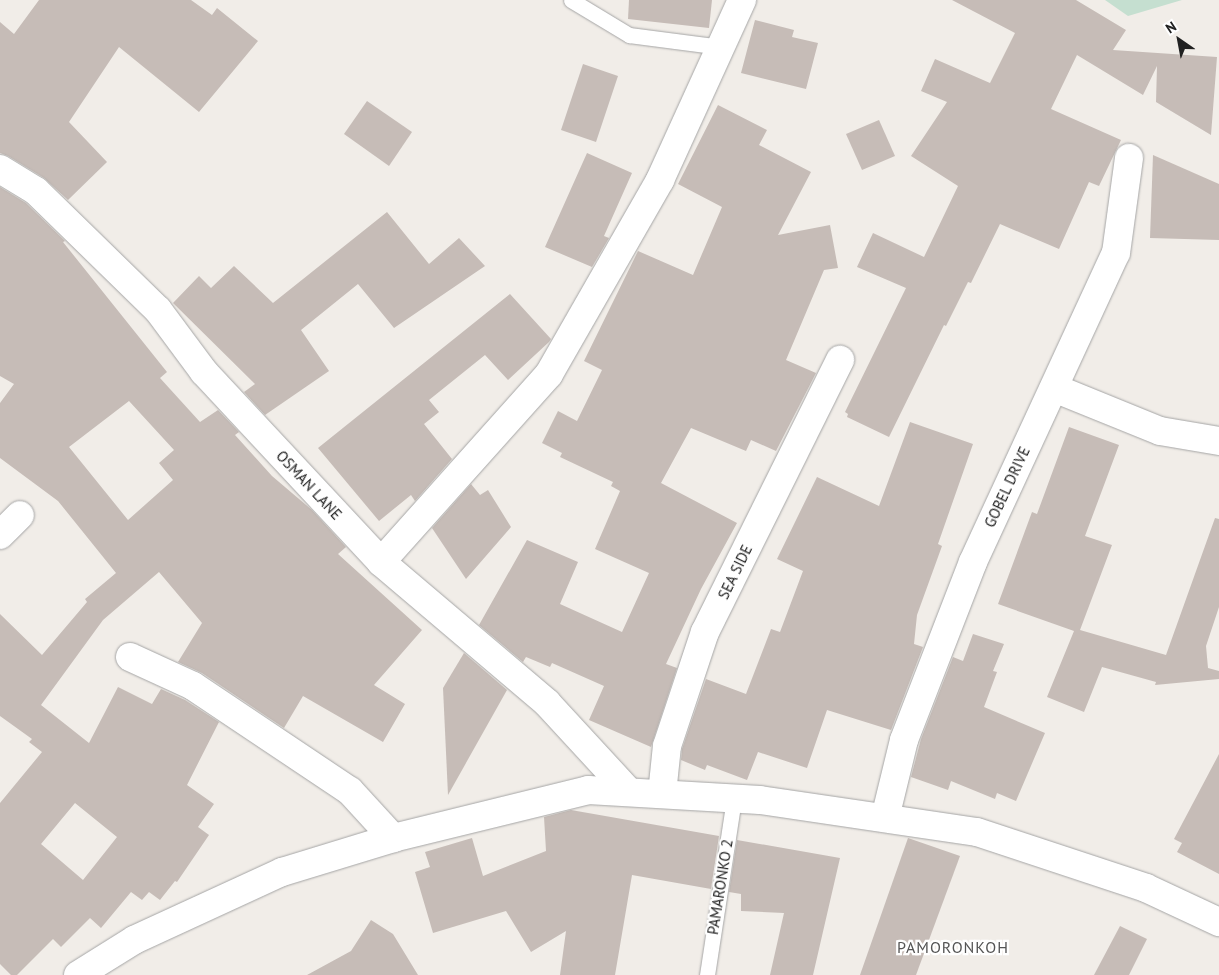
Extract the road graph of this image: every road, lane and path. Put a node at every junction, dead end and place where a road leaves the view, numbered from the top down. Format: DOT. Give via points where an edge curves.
graph roads {
  1 [pos="571,0"];
  2 [pos="742,0"];
  3 [pos="721,47"];
  4 [pos="1129,158"];
  5 [pos="0,169"];
  6 [pos="840,360"];
  7 [pos="1054,388"];
  8 [pos="1219,441"];
  9 [pos="20,515"];
  10 [pos="0,535"];
  11 [pos="380,562"];
  12 [pos="130,657"];
  13 [pos="629,792"];
  14 [pos="662,794"];
  15 [pos="734,798"];
  16 [pos="885,818"];
  17 [pos="392,838"];
  18 [pos="1219,922"];
  19 [pos="78,975"];
  20 [pos="707,975"];
  1 -- 3 [label="lane" via="629,35"];
  2 -- 3 [label="street"];
  3 -- 11 [label="street" via="660,180 549,374"];
  4 -- 7 [label="street, GOBEL DRIVE" via="1116,253"];
  5 -- 11 [label="street, OSMAN LANE" via="36,191 158,310 204,372"];
  6 -- 14 [label="street, SEA SIDE" via="705,632 667,746"];
  7 -- 8 [label="street" via="1160,431"];
  7 -- 16 [label="street, GOBEL DRIVE" via="973,562 904,740"];
  9 -- 10 [label="street"];
  11 -- 13 [label="street, OSMAN LANE" via="548,703"];
  12 -- 17 [label="street" via="193,686 350,791"];
  13 -- 14 [label="street"];
  13 -- 17 [label="street" via="588,790"];
  14 -- 15 [label="street"];
  15 -- 16 [label="street"];
  15 -- 20 [label="lane, PAMARONKO 2"];
  16 -- 18 [label="street" via="977,832 1146,888"];
  17 -- 19 [label="street" via="282,872 134,940"];
}
